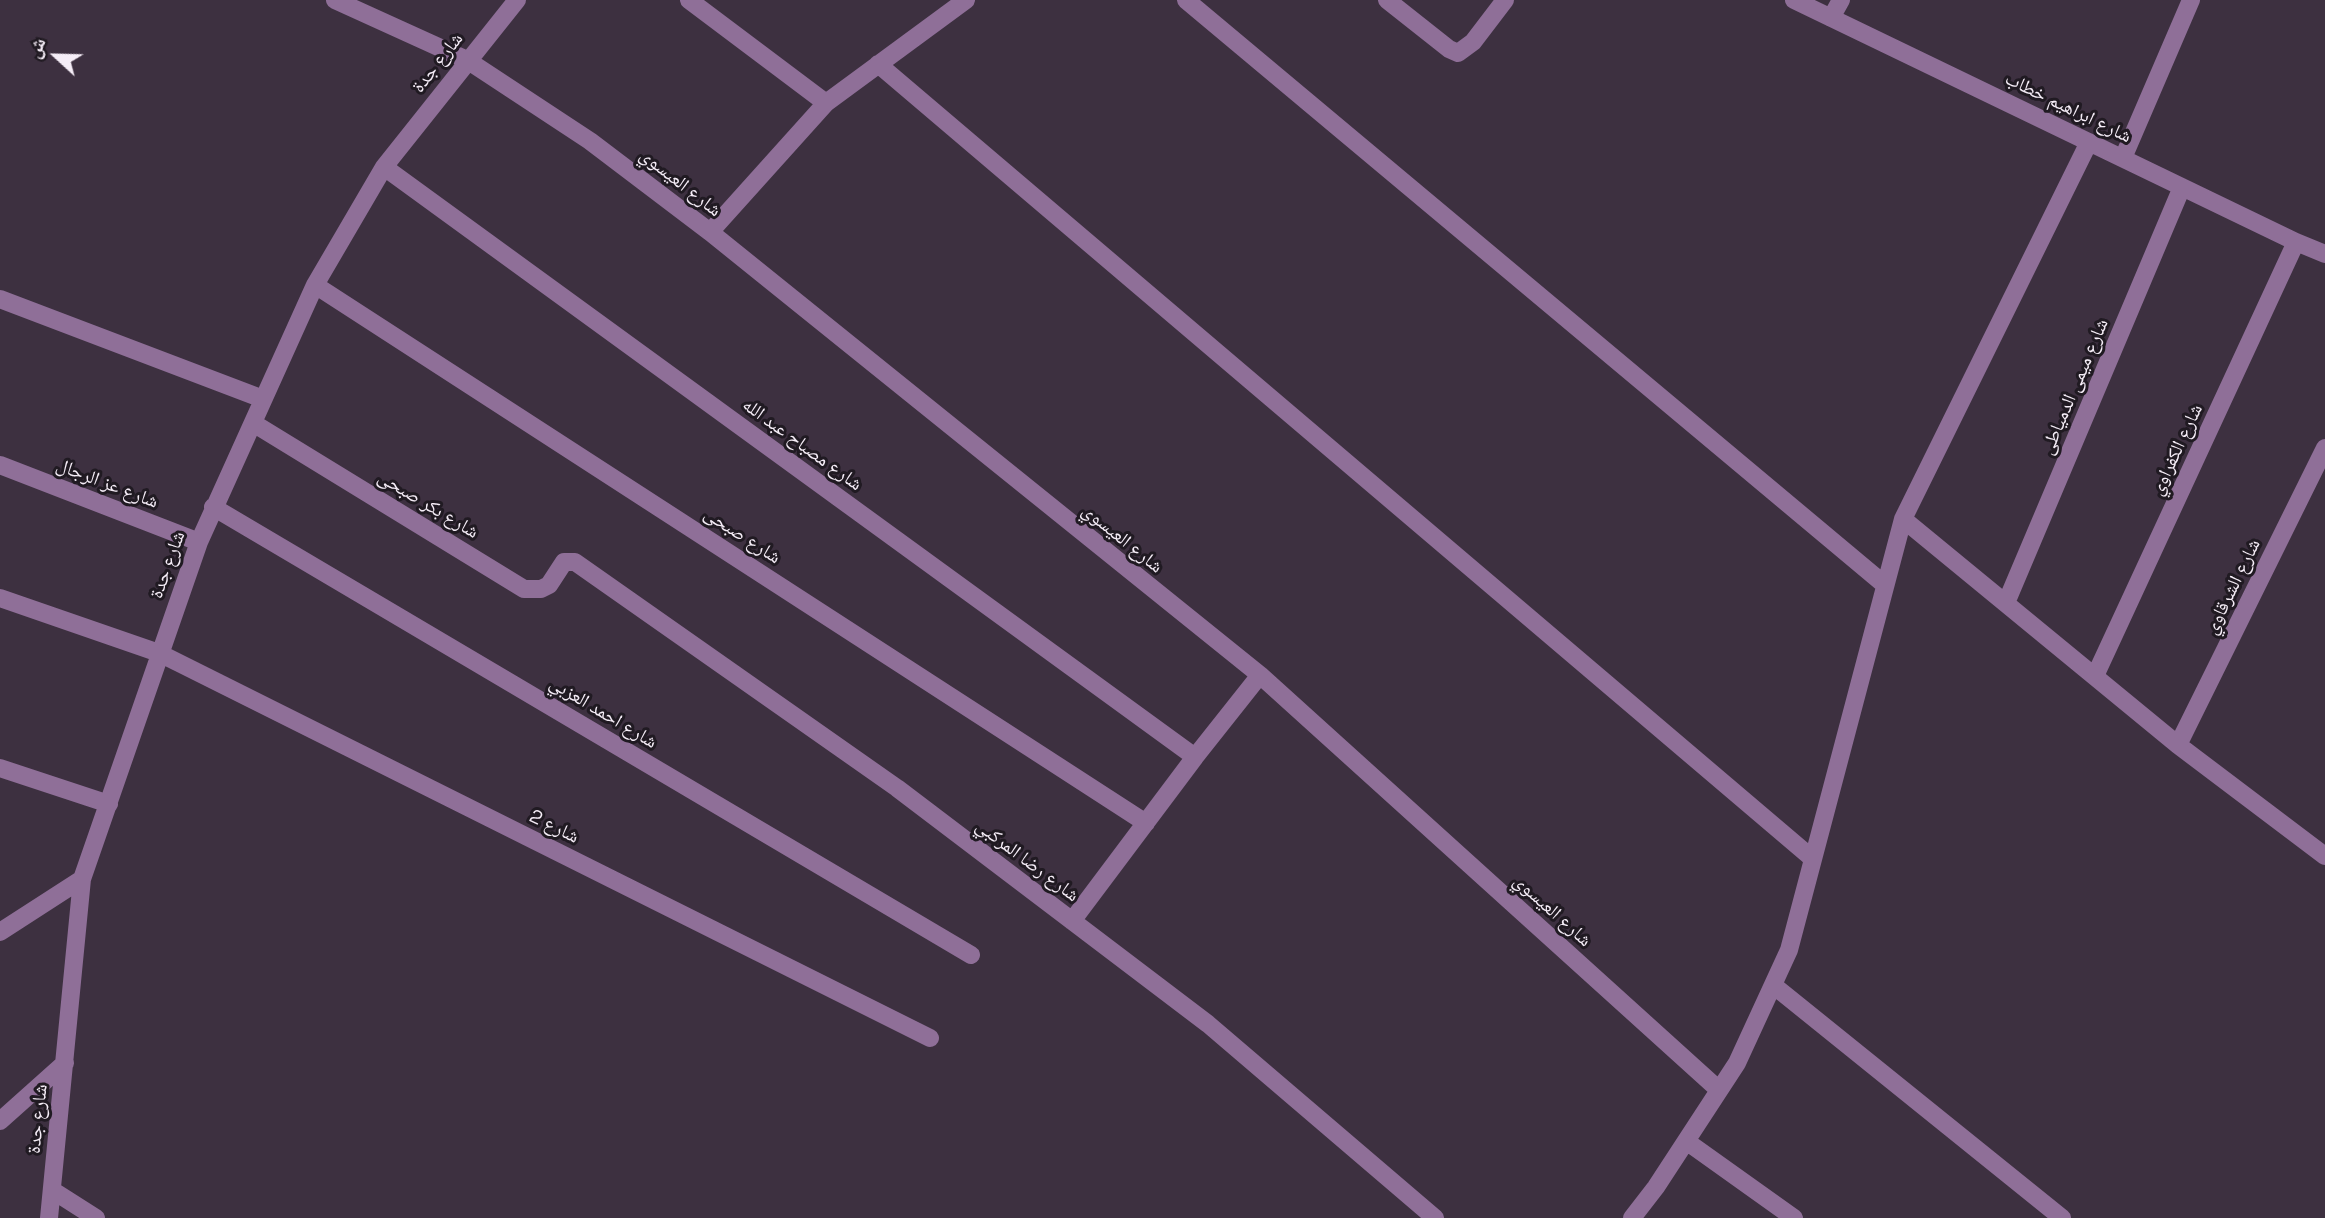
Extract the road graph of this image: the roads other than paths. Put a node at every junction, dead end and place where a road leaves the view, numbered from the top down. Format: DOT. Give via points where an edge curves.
graph roads {
  1 [pos="335,0"];
  2 [pos="517,0"];
  3 [pos="689,0"];
  4 [pos="965,0"];
  5 [pos="1186,0"];
  6 [pos="1387,0"];
  7 [pos="1505,0"];
  8 [pos="1794,0"];
  9 [pos="1841,0"];
  10 [pos="2191,0"];
  11 [pos="1831,18"];
  12 [pos="467,60"];
  13 [pos="878,64"];
  14 [pos="826,103"];
  15 [pos="2089,142"];
  16 [pos="2123,158"];
  17 [pos="384,166"];
  18 [pos="2182,187"];
  19 [pos="710,232"];
  20 [pos="2296,242"];
  21 [pos="2325,254"];
  22 [pos="315,285"];
  23 [pos="0,299"];
  24 [pos="263,399"];
  25 [pos="253,423"];
  26 [pos="2325,448"];
  27 [pos="0,465"];
  28 [pos="212,508"];
  29 [pos="1903,519"];
  30 [pos="199,542"];
  31 [pos="575,562"];
  32 [pos="1885,585"];
  33 [pos="0,598"];
  34 [pos="2006,603"];
  35 [pos="159,653"];
  36 [pos="1260,676"];
  37 [pos="2095,677"];
  38 [pos="2178,745"];
  39 [pos="1195,757"];
  40 [pos="0,768"];
  41 [pos="109,804"];
  42 [pos="1146,823"];
  43 [pos="2325,856"];
  44 [pos="1813,859"];
  45 [pos="82,879"];
  46 [pos="1072,921"];
  47 [pos="0,932"];
  48 [pos="971,955"];
  49 [pos="1773,985"];
  50 [pos="930,1038"];
  51 [pos="65,1063"];
  52 [pos="1719,1090"];
  53 [pos="0,1121"];
  54 [pos="1686,1141"];
  55 [pos="52,1190"];
  56 [pos="49,1218"];
  57 [pos="96,1218"];
  58 [pos="1435,1218"];
  59 [pos="1632,1218"];
  60 [pos="1794,1218"];
  61 [pos="2062,1218"];
  1 -- 12 [label="street, شارع العيسوي"];
  2 -- 12 [label="street, شارع جدة"];
  3 -- 14 [label="street"];
  4 -- 13 [label="street"];
  5 -- 32 [label="street"];
  6 -- 7 [label="street" via="1458,53 1473,42"];
  8 -- 11 [label="street, شارع ابراهيم خطاب"];
  9 -- 11 [label="street"];
  10 -- 16 [label="street"];
  11 -- 15 [label="street, شارع ابراهيم خطاب"];
  12 -- 17 [label="street, شارع جدة"];
  12 -- 19 [label="street, شارع العيسوي" via="590,141"];
  13 -- 14 [label="street"];
  13 -- 44 [label="street"];
  14 -- 19 [label="street"];
  15 -- 16 [label="street, شارع ابراهيم خطاب"];
  15 -- 29 [label="street"];
  16 -- 18 [label="street, شارع ابراهيم خطاب"];
  17 -- 22 [label="street, شارع جدة"];
  17 -- 39 [label="street, شارع مصباح عبد الله"];
  18 -- 20 [label="street, شارع ابراهيم خطاب"];
  18 -- 34 [label="street, شارع ميمى الدمياطى"];
  19 -- 36 [label="street, شارع العيسوي"];
  20 -- 21 [label="street, شارع ابراهيم خطاب"];
  20 -- 37 [label="street, شارع الكفراوي"];
  22 -- 24 [label="street, شارع جدة"];
  22 -- 42 [label="street, شارع صبحى"];
  23 -- 24 [label="street"];
  24 -- 25 [label="street, شارع جدة"];
  25 -- 28 [label="street, شارع جدة"];
  25 -- 31 [label="street, شارع بكر صبحى" via="524,589 549,585 564,562"];
  26 -- 38 [label="street, شارع الشرقاوي"];
  27 -- 30 [label="street, شارع عز الرجال"];
  28 -- 30 [label="street, شارع جدة"];
  28 -- 48 [label="street, شارع احمد العزبي"];
  29 -- 32 [label="street"];
  29 -- 34 [label="street"];
  30 -- 35 [label="street, شارع جدة"];
  31 -- 46 [label="street, شارع رضا المركبي" via="897,789"];
  32 -- 44 [label="street"];
  33 -- 35 [label="street, شارع 2"];
  34 -- 37 [label="street"];
  35 -- 41 [label="street, شارع جدة"];
  35 -- 50 [label="street, شارع 2"];
  36 -- 39 [label="street"];
  36 -- 52 [label="street, شارع العيسوي"];
  37 -- 38 [label="street"];
  38 -- 43 [label="street"];
  39 -- 42 [label="street"];
  40 -- 41 [label="street"];
  41 -- 45 [label="street, شارع جدة"];
  42 -- 46 [label="street"];
  44 -- 49 [label="street" via="1789,950"];
  45 -- 47 [label="street"];
  45 -- 51 [label="street, شارع جدة"];
  46 -- 58 [label="street, شارع رضا المركبي" via="1208,1024"];
  49 -- 52 [label="street" via="1737,1063"];
  49 -- 61 [label="street"];
  51 -- 53 [label="street"];
  51 -- 55 [label="street, شارع جدة"];
  52 -- 54 [label="street"];
  54 -- 59 [label="street"];
  54 -- 60 [label="street"];
  55 -- 56 [label="street, شارع جدة"];
  55 -- 57 [label="street"];
}
